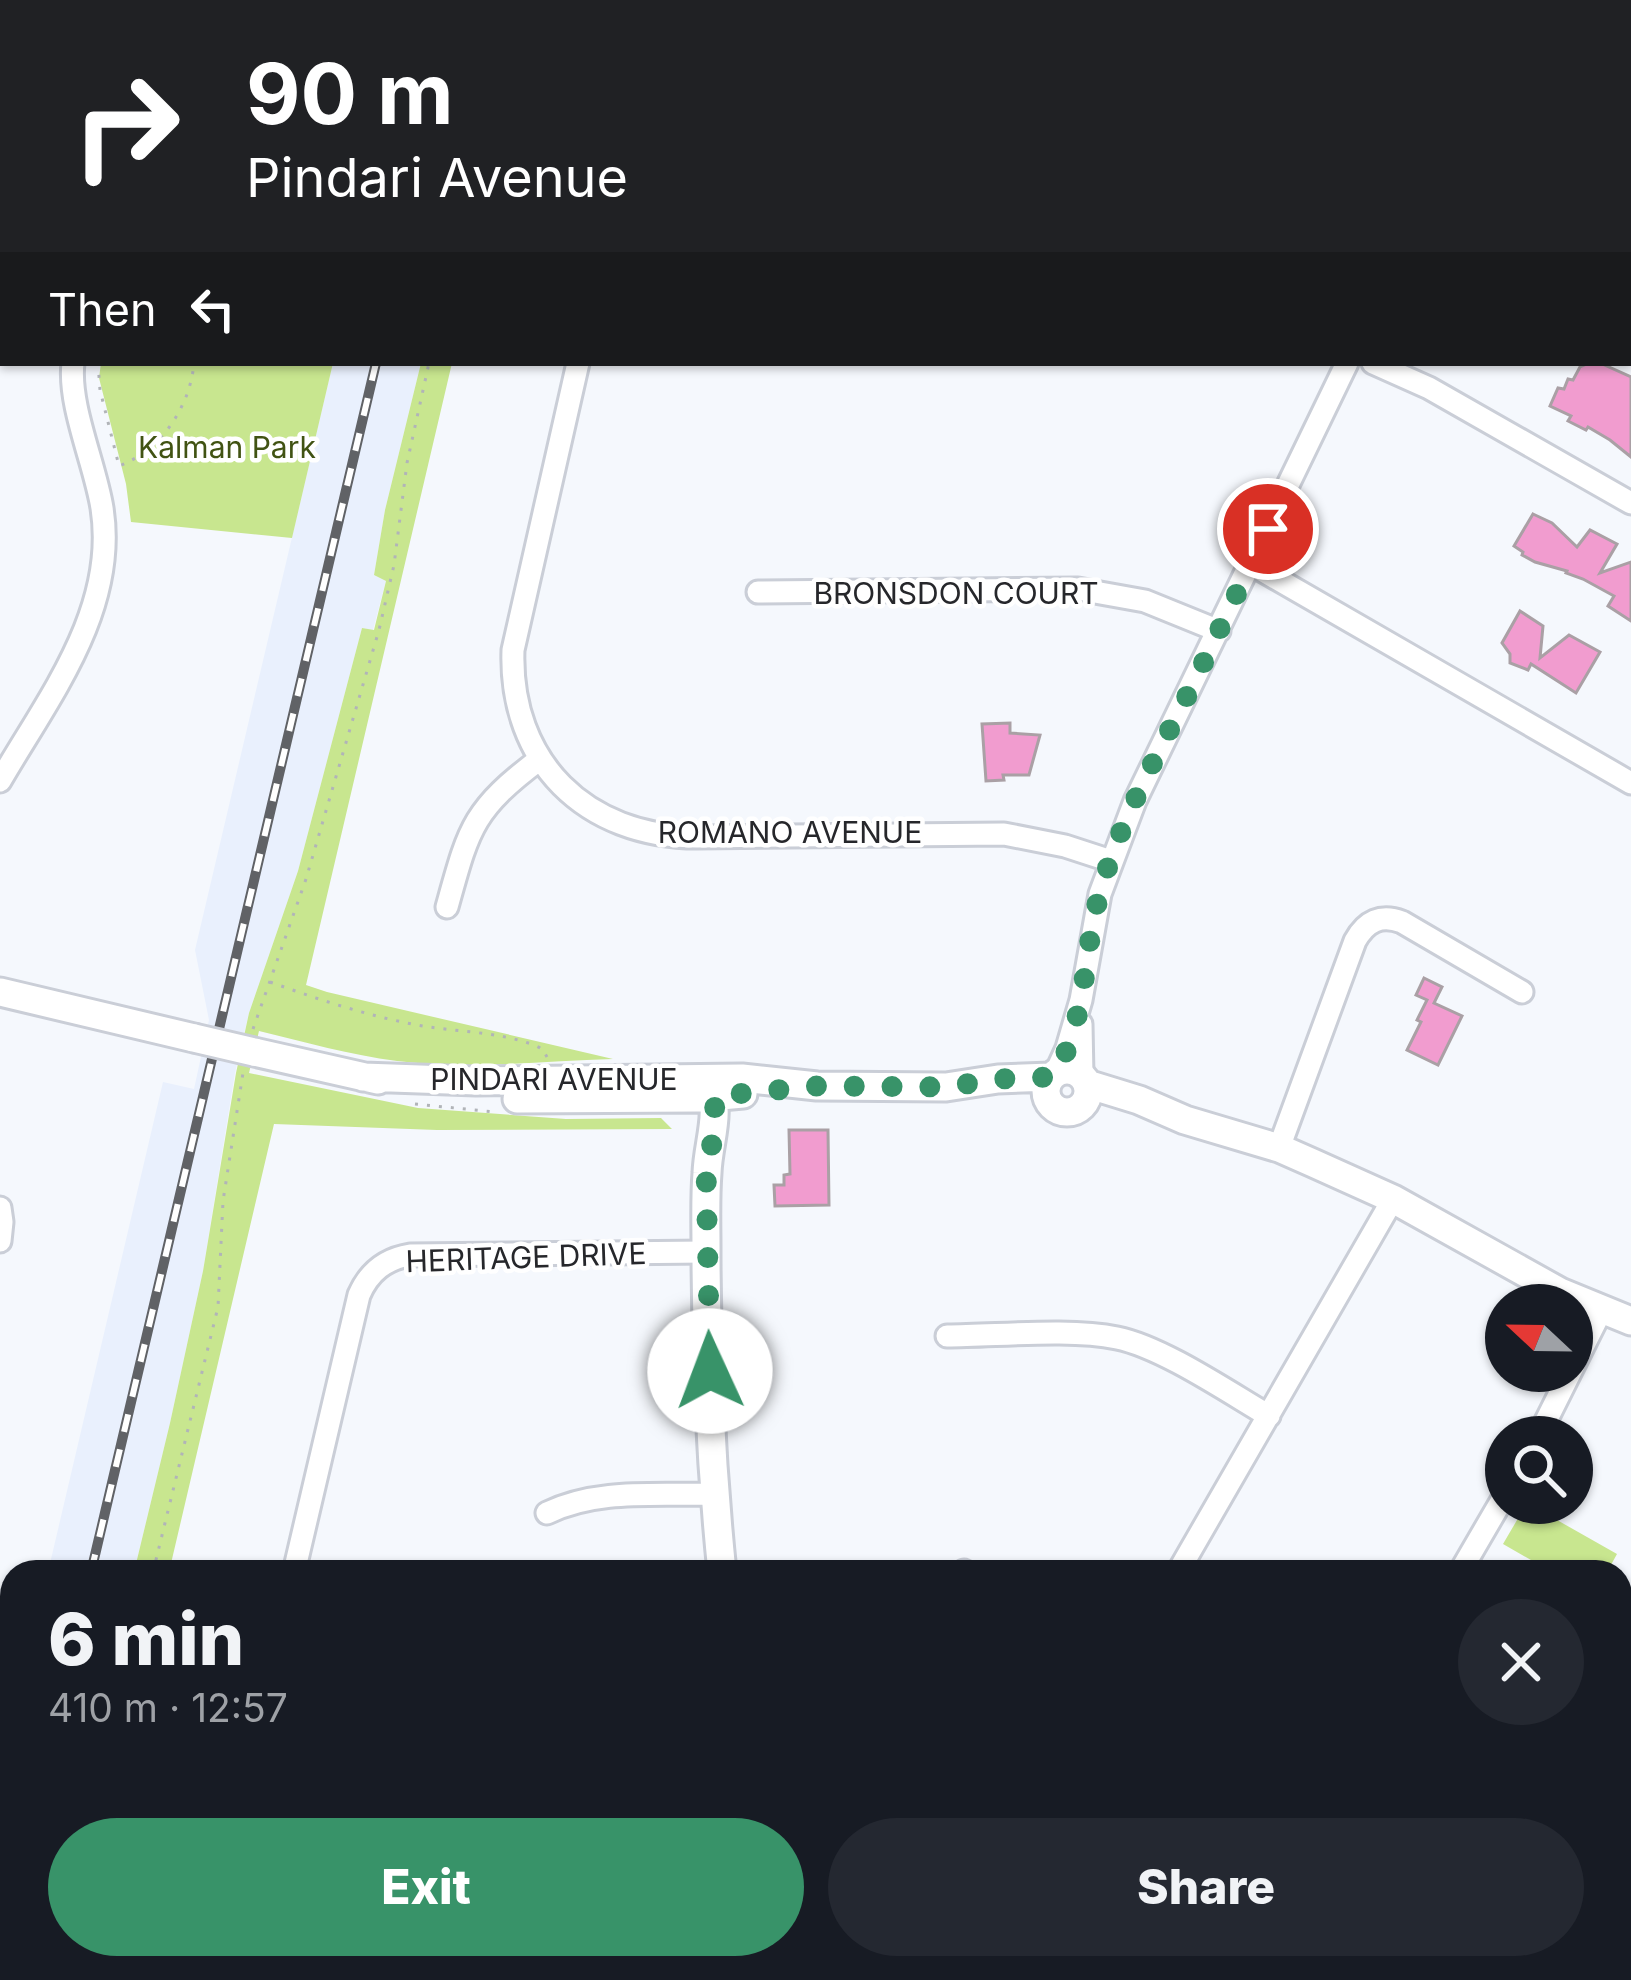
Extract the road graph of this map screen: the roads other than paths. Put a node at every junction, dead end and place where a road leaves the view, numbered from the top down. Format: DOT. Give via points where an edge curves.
graph roads {
  1 [pos="73,366"];
  2 [pos="577,366"];
  3 [pos="1346,366"];
  4 [pos="1380,366"];
  5 [pos="1631,503"];
  6 [pos="1251,564"];
  7 [pos="758,592"];
  8 [pos="1219,631"];
  9 [pos="540,759"];
  10 [pos="0,781"];
  11 [pos="1631,783"];
  12 [pos="1111,861"];
  13 [pos="447,907"];
  14 [pos="0,992"];
  15 [pos="1522,992"];
  16 [pos="363,1077"];
  17 [pos="1067,1086"];
  18 [pos="706,1091"];
  19 [pos="1280,1148"];
  20 [pos="1393,1199"];
  21 [pos="0,1208"];
  22 [pos="0,1241"];
  23 [pos="706,1252"];
  24 [pos="1601,1311"];
  25 [pos="1631,1321"];
  26 [pos="947,1336"];
  27 [pos="1269,1416"];
  28 [pos="1548,1416"];
  29 [pos="714,1494"];
  30 [pos="548,1513"];
  31 [pos="1488,1524"];
  32 [pos="297,1560"];
  33 [pos="721,1560"];
  34 [pos="1185,1560"];
  35 [pos="1467,1560"];
  1 -- 10 [label="street" via="103,514 100,583 79,644"];
  2 -- 9 [label="street, ROMANO AVENUE" via="513,650 514,696"];
  3 -- 6 [label="street"];
  4 -- 5 [label="street"];
  6 -- 8 [label="street"];
  6 -- 11 [label="street"];
  7 -- 8 [label="street, BRONSDON COURT" via="1078,589 1145,601"];
  8 -- 12 [label="street"];
  9 -- 12 [label="street, ROMANO AVENUE" via="595,812 653,834 1004,833"];
  9 -- 13 [label="street" via="479,815"];
  12 -- 17 [label="street" via="1066,1048"];
  14 -- 16 [label="street, PINDARI AVENUE, bridge"];
  15 -- 19 [label="street" via="1402,922 1368,924 1354,941"];
  16 -- 18 [label="street, PINDARI AVENUE"];
  16 -- 18 [label="street, PINDARI AVENUE" via="485,1097"];
  17 -- 18 [label="street, PINDARI AVENUE" via="998,1079 817,1086 742,1078"];
  17 -- 19 [label="street, PINDARI AVENUE" via="1139,1100"];
  18 -- 23 [label="street" via="714,1136"];
  19 -- 20 [label="street, PINDARI AVENUE"];
  20 -- 24 [label="street, PINDARI AVENUE"];
  20 -- 27 [label="street"];
  21 -- 22 [label="street"];
  23 -- 29 [label="street"];
  23 -- 32 [label="street, HERITAGE DRIVE" via="410,1255 379,1266 359,1295"];
  24 -- 25 [label="street, PINDARI AVENUE"];
  24 -- 28 [label="street"];
  26 -- 27 [label="street" via="1118,1338"];
  27 -- 34 [label="street"];
  29 -- 30 [label="street" via="594,1497"];
  29 -- 33 [label="street"];
  31 -- 35 [label="street"];
}
